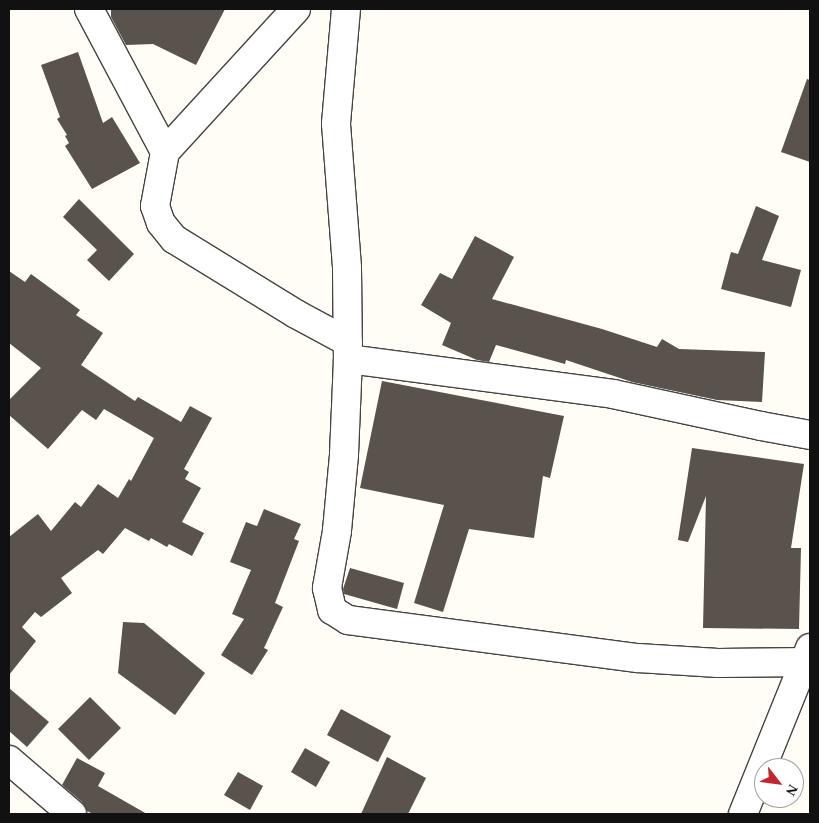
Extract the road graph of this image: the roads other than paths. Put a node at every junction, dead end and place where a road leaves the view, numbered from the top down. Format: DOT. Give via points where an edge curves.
graph roads {
  1 [pos="89,9"];
  2 [pos="296,9"];
  3 [pos="346,9"];
  4 [pos="165,152"];
  5 [pos="348,350"];
  6 [pos="810,434"];
  7 [pos="809,657"];
  8 [pos="9,760"];
  9 [pos="72,814"];
  10 [pos="743,814"];
  1 -- 4 [label="street"];
  2 -- 4 [label="street"];
  3 -- 5 [label="street" via="336,124 347,268"];
  4 -- 5 [label="street" via="155,206 161,223 174,239"];
  5 -- 6 [label="street" via="613,394"];
  5 -- 7 [label="street" via="337,531 327,588 332,610 348,620 638,658 718,663"];
  7 -- 10 [label="street"];
  8 -- 9 [label="street"];
}
